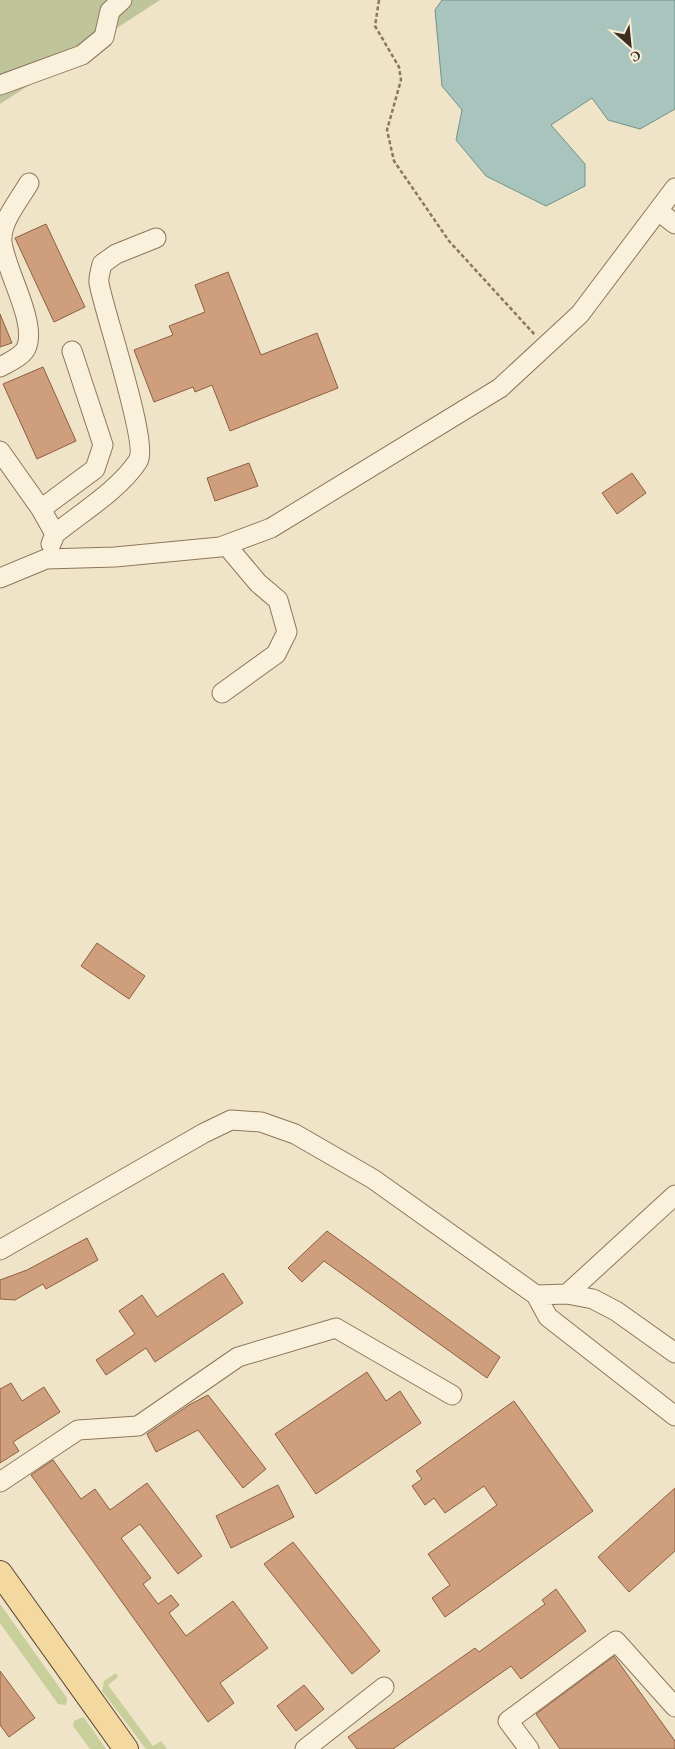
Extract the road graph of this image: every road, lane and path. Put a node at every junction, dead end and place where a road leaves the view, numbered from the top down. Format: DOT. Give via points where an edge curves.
graph roads {
  1 [pos="122,0"];
  2 [pos="378,0"];
  3 [pos="0,85"];
  4 [pos="29,183"];
  5 [pos="675,188"];
  6 [pos="658,211"];
  7 [pos="675,224"];
  8 [pos="156,238"];
  9 [pos="546,347"];
  10 [pos="72,351"];
  11 [pos="0,366"];
  12 [pos="0,451"];
  13 [pos="41,510"];
  14 [pos="55,534"];
  15 [pos="226,545"];
  16 [pos="46,559"];
  17 [pos="0,578"];
  18 [pos="222,693"];
  19 [pos="675,1195"];
  20 [pos="0,1250"];
  21 [pos="567,1294"];
  22 [pos="536,1295"];
  23 [pos="675,1353"];
  24 [pos="452,1395"];
  25 [pos="675,1416"];
  26 [pos="0,1482"];
  27 [pos="0,1573"];
  28 [pos="384,1687"];
  29 [pos="675,1707"];
  30 [pos="126,1749"];
  31 [pos="305,1749"];
  32 [pos="529,1749"];
  1 -- 3 [label="street" via="110,11 104,37 82,55"];
  2 -- 9 [label="path" via="375,26 399,67 401,80 387,130 394,161 449,240"];
  4 -- 11 [label="street" via="4,224 1,241 29,329 27,347 19,356"];
  5 -- 6 [label="street"];
  6 -- 7 [label="street"];
  6 -- 9 [label="street" via="580,314"];
  8 -- 14 [label="street" via="116,254 102,264 99,281 126,379 140,459 127,476"];
  9 -- 15 [label="street" via="500,388 357,478 271,528"];
  10 -- 13 [label="street" via="103,445 96,469"];
  12 -- 13 [label="street"];
  13 -- 14 [label="street"];
  14 -- 16 [label="street"];
  15 -- 16 [label="street" via="115,557"];
  15 -- 18 [label="street" via="258,583 278,600 287,632 276,654"];
  16 -- 17 [label="street"];
  19 -- 21 [label="street"];
  20 -- 22 [label="street" via="204,1133 232,1120 261,1122 295,1134 373,1179"];
  21 -- 22 [label="street"];
  21 -- 23 [label="street" via="593,1299 616,1311"];
  22 -- 25 [label="street" via="548,1317"];
  24 -- 26 [label="street" via="336,1328 238,1357 138,1426 78,1430"];
  27 -- 30 [label="main road"];
  28 -- 31 [label="street"];
  29 -- 32 [label="street" via="616,1641 508,1721"];
}
